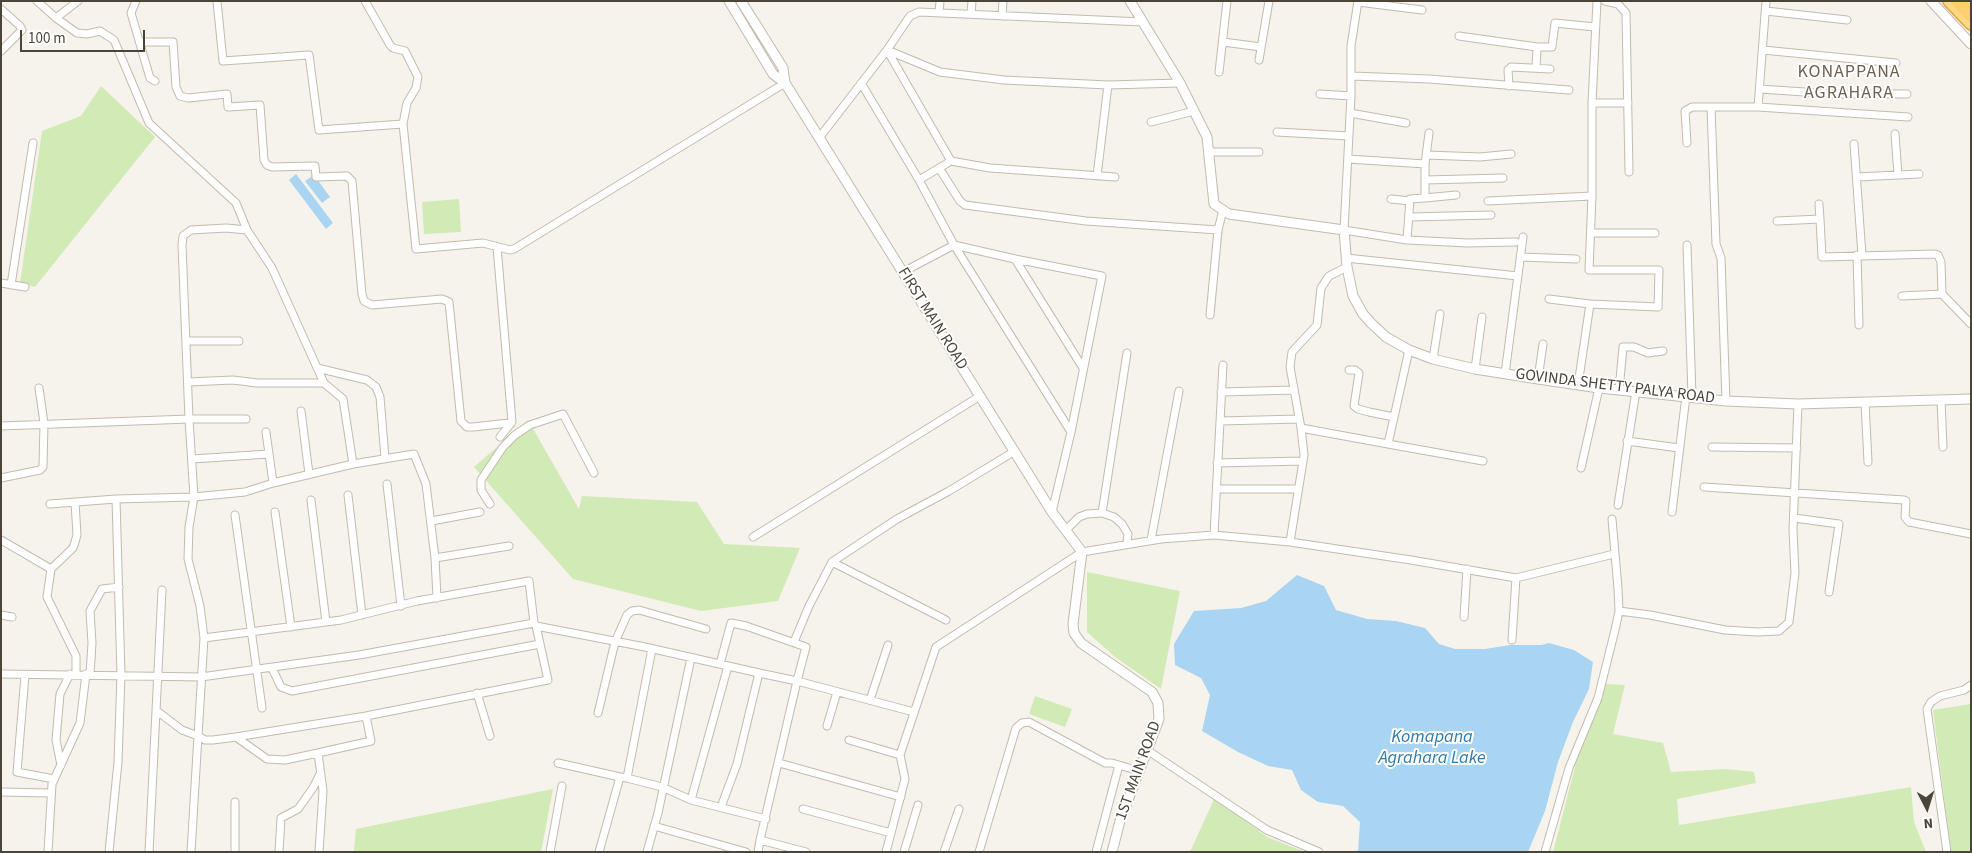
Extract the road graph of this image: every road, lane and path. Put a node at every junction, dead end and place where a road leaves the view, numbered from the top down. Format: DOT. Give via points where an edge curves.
graph roads {
  1 [pos="37,1"];
  2 [pos="78,1"];
  3 [pos="136,1"];
  4 [pos="217,1"];
  5 [pos="365,1"];
  6 [pos="729,1"];
  7 [pos="741,1"];
  8 [pos="940,1"];
  9 [pos="972,1"];
  10 [pos="1003,1"];
  11 [pos="1130,1"];
  12 [pos="1227,1"];
  13 [pos="1269,1"];
  14 [pos="1597,1"];
  15 [pos="1605,1"];
  16 [pos="1766,1"];
  17 [pos="1931,1"];
  18 [pos="1950,1"];
  19 [pos="1957,1"];
  20 [pos="1358,2"];
  21 [pos="1,9"];
  22 [pos="1422,10"];
  23 [pos="1766,11"];
  24 [pos="939,13"];
  25 [pos="971,14"];
  26 [pos="1002,16"];
  27 [pos="1971,16"];
  28 [pos="56,18"];
  29 [pos="1847,20"];
  30 [pos="1143,22"];
  31 [pos="1971,24"];
  32 [pos="1595,27"];
  33 [pos="1459,36"];
  34 [pos="140,42"];
  35 [pos="1222,42"];
  36 [pos="1971,44"];
  37 [pos="1262,47"];
  38 [pos="1538,47"];
  39 [pos="887,50"];
  40 [pos="1763,50"];
  41 [pos="1,52"];
  42 [pos="1259,60"];
  43 [pos="1896,63"];
  44 [pos="1536,68"];
  45 [pos="1550,70"];
  46 [pos="1219,72"];
  47 [pos="1352,76"];
  48 [pos="155,81"];
  49 [pos="785,83"];
  50 [pos="861,83"];
  51 [pos="1180,83"];
  52 [pos="1108,85"];
  53 [pos="1509,86"];
  54 [pos="1760,89"];
  55 [pos="1570,90"];
  56 [pos="1320,94"];
  57 [pos="1907,94"];
  58 [pos="1352,96"];
  59 [pos="1592,103"];
  60 [pos="1628,103"];
  61 [pos="1711,107"];
  62 [pos="1758,107"];
  63 [pos="1194,111"];
  64 [pos="1350,113"];
  65 [pos="1908,117"];
  66 [pos="1152,122"];
  67 [pos="1406,123"];
  68 [pos="403,124"];
  69 [pos="1277,132"];
  70 [pos="1429,133"];
  71 [pos="1895,134"];
  72 [pos="1349,136"];
  73 [pos="819,138"];
  74 [pos="33,143"];
  75 [pos="1687,143"];
  76 [pos="1854,144"];
  77 [pos="1208,152"];
  78 [pos="1259,152"];
  79 [pos="1511,154"];
  80 [pos="1426,155"];
  81 [pos="1348,159"];
  82 [pos="951,161"];
  83 [pos="1425,164"];
  84 [pos="939,168"];
  85 [pos="1629,172"];
  86 [pos="1919,174"];
  87 [pos="1898,175"];
  88 [pos="1097,176"];
  89 [pos="1115,177"];
  90 [pos="1857,177"];
  91 [pos="1503,178"];
  92 [pos="918,180"];
  93 [pos="1425,180"];
  94 [pos="1456,196"];
  95 [pos="1592,196"];
  96 [pos="1425,198"];
  97 [pos="1391,199"];
  98 [pos="1410,201"];
  99 [pos="1488,201"];
  100 [pos="1819,204"];
  101 [pos="1223,210"];
  102 [pos="1491,215"];
  103 [pos="1409,217"];
  104 [pos="1820,218"];
  105 [pos="1777,221"];
  106 [pos="247,230"];
  107 [pos="1218,230"];
  108 [pos="1344,230"];
  109 [pos="1591,233"];
  110 [pos="1655,233"];
  111 [pos="1523,237"];
  112 [pos="1407,240"];
  113 [pos="1516,242"];
  114 [pos="954,245"];
  115 [pos="1687,246"];
  116 [pos="497,247"];
  117 [pos="1860,255"];
  118 [pos="1521,257"];
  119 [pos="1576,259"];
  120 [pos="1015,260"];
  121 [pos="1346,262"];
  122 [pos="903,272"];
  123 [pos="1518,276"];
  124 [pos="1,283"];
  125 [pos="11,284"];
  126 [pos="25,287"];
  127 [pos="1942,294"];
  128 [pos="1902,296"];
  129 [pos="1549,299"];
  130 [pos="1590,304"];
  131 [pos="1440,314"];
  132 [pos="1210,316"];
  133 [pos="1482,317"];
  134 [pos="1971,324"];
  135 [pos="1859,326"];
  136 [pos="186,341"];
  137 [pos="239,342"];
  138 [pos="1543,344"];
  139 [pos="1409,350"];
  140 [pos="1663,351"];
  141 [pos="1127,353"];
  142 [pos="1433,360"];
  143 [pos="1222,365"];
  144 [pos="317,368"];
  145 [pos="1083,368"];
  146 [pos="1475,369"];
  147 [pos="1349,370"];
  148 [pos="1505,374"];
  149 [pos="1538,379"];
  150 [pos="188,382"];
  151 [pos="324,382"];
  152 [pos="1578,385"];
  153 [pos="39,388"];
  154 [pos="1599,388"];
  155 [pos="1294,390"];
  156 [pos="1619,390"];
  157 [pos="1179,391"];
  158 [pos="1636,391"];
  159 [pos="1221,392"];
  160 [pos="980,396"];
  161 [pos="1689,396"];
  162 [pos="1971,399"];
  163 [pos="1941,400"];
  164 [pos="1726,401"];
  165 [pos="1865,402"];
  166 [pos="1798,404"];
  167 [pos="301,411"];
  168 [pos="1394,417"];
  169 [pos="189,419"];
  170 [pos="246,419"];
  171 [pos="1299,419"];
  172 [pos="1220,422"];
  173 [pos="509,423"];
  174 [pos="44,424"];
  175 [pos="1,426"];
  176 [pos="491,426"];
  177 [pos="1301,428"];
  178 [pos="266,432"];
  179 [pos="1071,432"];
  180 [pos="500,437"];
  181 [pos="1627,441"];
  182 [pos="1388,444"];
  183 [pos="503,447"];
  184 [pos="1712,447"];
  185 [pos="1943,447"];
  186 [pos="1679,448"];
  187 [pos="1797,448"];
  188 [pos="1015,450"];
  189 [pos="269,454"];
  190 [pos="385,458"];
  191 [pos="192,459"];
  192 [pos="1303,461"];
  193 [pos="1482,461"];
  194 [pos="1868,462"];
  195 [pos="1217,463"];
  196 [pos="353,464"];
  197 [pos="1581,468"];
  198 [pos="594,472"];
  199 [pos="309,474"];
  200 [pos="1,478"];
  201 [pos="273,483"];
  202 [pos="387,484"];
  203 [pos="1704,487"];
  204 [pos="1217,489"];
  205 [pos="1298,490"];
  206 [pos="1796,492"];
  207 [pos="348,495"];
  208 [pos="194,497"];
  209 [pos="116,499"];
  210 [pos="311,500"];
  211 [pos="75,502"];
  212 [pos="50,504"];
  213 [pos="490,504"];
  214 [pos="1618,505"];
  215 [pos="275,512"];
  216 [pos="480,512"];
  217 [pos="1052,512"];
  218 [pos="1672,512"];
  219 [pos="1102,513"];
  220 [pos="235,515"];
  221 [pos="1794,518"];
  222 [pos="1612,519"];
  223 [pos="431,521"];
  224 [pos="1066,530"];
  225 [pos="1971,534"];
  226 [pos="1214,535"];
  227 [pos="754,537"];
  228 [pos="1,540"];
  229 [pos="1151,540"];
  230 [pos="1290,542"];
  231 [pos="1127,543"];
  232 [pos="509,546"];
  233 [pos="1082,552"];
  234 [pos="1614,554"];
  235 [pos="435,558"];
  236 [pos="832,562"];
  237 [pos="51,569"];
  238 [pos="1467,569"];
  239 [pos="1516,578"];
  240 [pos="118,587"];
  241 [pos="162,590"];
  242 [pos="1829,592"];
  243 [pos="437,598"];
  244 [pos="401,606"];
  245 [pos="1619,611"];
  246 [pos="1,615"];
  247 [pos="362,615"];
  248 [pos="12,617"];
  249 [pos="1464,617"];
  250 [pos="946,620"];
  251 [pos="326,622"];
  252 [pos="535,625"];
  253 [pos="291,627"];
  254 [pos="706,629"];
  255 [pos="252,633"];
  256 [pos="204,638"];
  257 [pos="1512,640"];
  258 [pos="615,642"];
  259 [pos="794,642"];
  260 [pos="540,644"];
  261 [pos="888,645"];
  262 [pos="652,649"];
  263 [pos="691,658"];
  264 [pos="724,665"];
  265 [pos="272,668"];
  266 [pos="258,670"];
  267 [pos="759,673"];
  268 [pos="1,674"];
  269 [pos="73,674"];
  270 [pos="88,674"];
  271 [pos="25,675"];
  272 [pos="121,675"];
  273 [pos="159,676"];
  274 [pos="201,677"];
  275 [pos="797,681"];
  276 [pos="1971,685"];
  277 [pos="837,692"];
  278 [pos="477,693"];
  279 [pos="870,700"];
  280 [pos="262,708"];
  281 [pos="157,711"];
  282 [pos="914,712"];
  283 [pos="598,713"];
  284 [pos="366,716"];
  285 [pos="827,726"];
  286 [pos="198,736"];
  287 [pos="236,736"];
  288 [pos="490,736"];
  289 [pos="849,740"];
  290 [pos="1147,750"];
  291 [pos="318,753"];
  292 [pos="900,755"];
  293 [pos="558,763"];
  294 [pos="778,763"];
  295 [pos="61,765"];
  296 [pos="1119,765"];
  297 [pos="1139,771"];
  298 [pos="321,774"];
  299 [pos="54,778"];
  300 [pos="624,778"];
  301 [pos="562,786"];
  302 [pos="662,787"];
  303 [pos="1,792"];
  304 [pos="50,792"];
  305 [pos="901,797"];
  306 [pos="691,800"];
  307 [pos="235,802"];
  308 [pos="918,805"];
  309 [pos="721,807"];
  310 [pos="803,809"];
  311 [pos="959,810"];
  312 [pos="766,819"];
  313 [pos="654,826"];
  314 [pos="891,833"];
  315 [pos="760,840"];
  316 [pos="48,852"];
  317 [pos="108,852"];
  318 [pos="150,852"];
  319 [pos="191,852"];
  320 [pos="235,852"];
  321 [pos="279,852"];
  322 [pos="319,852"];
  323 [pos="550,852"];
  324 [pos="599,852"];
  325 [pos="647,852"];
  326 [pos="746,852"];
  327 [pos="758,852"];
  328 [pos="806,852"];
  329 [pos="886,852"];
  330 [pos="904,852"];
  331 [pos="944,852"];
  332 [pos="979,852"];
  333 [pos="1096,852"];
  334 [pos="1112,852"];
  335 [pos="1319,852"];
  336 [pos="1545,852"];
  337 [pos="1947,852"];
  1 -- 28 [label="street"];
  2 -- 28 [label="street"];
  3 -- 34 [label="street" via="132,13"];
  4 -- 68 [label="street" via="223,61 309,55 320,130"];
  5 -- 68 [label="street" via="390,46 405,51 418,77 405,109"];
  6 -- 49 [label="street" via="773,74"];
  7 -- 49 [label="street" via="782,68"];
  8 -- 24 [label="street"];
  9 -- 25 [label="street"];
  10 -- 26 [label="street"];
  11 -- 30 [label="street"];
  12 -- 35 [label="street"];
  13 -- 37 [label="street"];
  14 -- 32 [label="street"];
  15 -- 60 [label="street" via="1618,4 1626,13"];
  16 -- 23 [label="street"];
  17 -- 36 [label="street"];
  18 -- 31 [label="highway"];
  19 -- 27 [label="highway"];
  20 -- 22 [label="street"];
  20 -- 47 [label="street, GOVINDA SHETTY PALYA ROAD" via="1351,46"];
  21 -- 41 [label="street" via="22,30"];
  23 -- 29 [label="street"];
  23 -- 40 [label="street"];
  24 -- 25 [label="street"];
  24 -- 39 [label="street" via="919,12 910,16"];
  25 -- 26 [label="street"];
  26 -- 30 [label="street"];
  28 -- 106 [label="street" via="77,33 100,31 114,40 149,123 236,203"];
  30 -- 51 [label="street"];
  32 -- 38 [label="street" via="1555,23 1552,47"];
  32 -- 59 [label="street"];
  33 -- 38 [label="street"];
  34 -- 48 [label="street" via="150,78"];
  34 -- 176 [label="street" via="173,42 176,87 180,96 227,94 228,107 260,105 267,165 315,166 316,177 347,176 352,181 364,301 372,305 442,299 449,302 462,422 467,427"];
  35 -- 37 [label="street"];
  35 -- 46 [label="street"];
  37 -- 42 [label="street"];
  38 -- 44 [label="street"];
  39 -- 50 [label="street"];
  39 -- 52 [label="street" via="940,72 1032,82"];
  39 -- 82 [label="street"];
  40 -- 43 [label="street"];
  40 -- 54 [label="street"];
  44 -- 45 [label="street"];
  44 -- 53 [label="street" via="1512,67 1508,70"];
  47 -- 53 [label="street"];
  47 -- 58 [label="street, GOVINDA SHETTY PALYA ROAD"];
  49 -- 73 [label="street, FIRST MAIN ROAD"];
  49 -- 116 [label="street" via="523,245 510,250"];
  50 -- 73 [label="street"];
  50 -- 92 [label="street"];
  51 -- 52 [label="street"];
  51 -- 63 [label="street"];
  52 -- 88 [label="street"];
  53 -- 55 [label="street"];
  54 -- 57 [label="street"];
  54 -- 62 [label="street"];
  56 -- 58 [label="street"];
  58 -- 64 [label="street, GOVINDA SHETTY PALYA ROAD"];
  59 -- 60 [label="street"];
  59 -- 95 [label="street"];
  60 -- 85 [label="street"];
  61 -- 62 [label="street"];
  61 -- 75 [label="street" via="1692,107 1685,111"];
  61 -- 164 [label="street"];
  62 -- 65 [label="street"];
  63 -- 66 [label="street"];
  63 -- 77 [label="street" via="1207,137"];
  64 -- 67 [label="street"];
  64 -- 72 [label="street, GOVINDA SHETTY PALYA ROAD"];
  68 -- 116 [label="street" via="416,249 483,243"];
  69 -- 72 [label="street"];
  70 -- 80 [label="street"];
  71 -- 87 [label="street"];
  72 -- 81 [label="street, GOVINDA SHETTY PALYA ROAD"];
  73 -- 122 [label="street, FIRST MAIN ROAD"];
  74 -- 125 [label="street"];
  76 -- 90 [label="street"];
  77 -- 78 [label="street"];
  77 -- 101 [label="street" via="1214,204"];
  79 -- 80 [label="street" via="1480,157"];
  80 -- 83 [label="street"];
  81 -- 83 [label="street"];
  81 -- 108 [label="street, GOVINDA SHETTY PALYA ROAD"];
  82 -- 84 [label="street"];
  82 -- 88 [label="street" via="990,168"];
  83 -- 93 [label="street"];
  84 -- 92 [label="street"];
  84 -- 107 [label="street" via="965,205 1086,221"];
  86 -- 87 [label="street"];
  87 -- 90 [label="street"];
  88 -- 89 [label="street"];
  90 -- 117 [label="street"];
  91 -- 93 [label="street"];
  92 -- 114 [label="street"];
  93 -- 96 [label="street"];
  94 -- 96 [label="street"];
  95 -- 99 [label="street"];
  95 -- 109 [label="street"];
  96 -- 98 [label="street"];
  97 -- 98 [label="street"];
  98 -- 103 [label="street"];
  100 -- 104 [label="street"];
  101 -- 107 [label="street"];
  101 -- 108 [label="street" via="1229,214"];
  102 -- 103 [label="street"];
  103 -- 112 [label="street"];
  104 -- 105 [label="street"];
  104 -- 117 [label="street" via="1822,257"];
  106 -- 136 [label="street" via="202,228 191,230 184,236"];
  106 -- 144 [label="street" via="272,268"];
  107 -- 132 [label="street"];
  108 -- 112 [label="street"];
  108 -- 121 [label="street, GOVINDA SHETTY PALYA ROAD"];
  109 -- 110 [label="street"];
  109 -- 130 [label="street" via="1589,270 1659,270 1658,307"];
  111 -- 118 [label="street"];
  112 -- 113 [label="street"];
  114 -- 120 [label="street"];
  114 -- 122 [label="street"];
  114 -- 179 [label="street"];
  115 -- 161 [label="street"];
  116 -- 173 [label="street" via="512,422"];
  117 -- 127 [label="street" via="1935,254 1941,259"];
  117 -- 135 [label="street"];
  118 -- 119 [label="street"];
  118 -- 123 [label="street"];
  120 -- 145 [label="street"];
  120 -- 145 [label="street" via="1102,276"];
  121 -- 123 [label="street"];
  121 -- 139 [label="street, GOVINDA SHETTY PALYA ROAD" via="1353,296 1363,314 1386,336"];
  121 -- 155 [label="street" via="1329,276 1321,288 1317,325 1292,352 1290,367"];
  122 -- 160 [label="street, FIRST MAIN ROAD"];
  123 -- 148 [label="street"];
  124 -- 125 [label="street"];
  125 -- 126 [label="street"];
  127 -- 128 [label="street"];
  127 -- 134 [label="street"];
  129 -- 130 [label="street"];
  130 -- 152 [label="street"];
  131 -- 142 [label="street"];
  133 -- 146 [label="street"];
  136 -- 137 [label="street"];
  136 -- 150 [label="street"];
  138 -- 149 [label="street"];
  139 -- 142 [label="street, GOVINDA SHETTY PALYA ROAD"];
  139 -- 168 [label="street"];
  140 -- 156 [label="street" via="1648,353 1634,347 1623,347"];
  141 -- 219 [label="street"];
  142 -- 146 [label="street, GOVINDA SHETTY PALYA ROAD"];
  143 -- 159 [label="street"];
  144 -- 151 [label="street"];
  144 -- 190 [label="street" via="367,380 376,387 380,397"];
  145 -- 179 [label="street"];
  146 -- 148 [label="street, GOVINDA SHETTY PALYA ROAD"];
  147 -- 168 [label="street" via="1359,373 1354,406"];
  148 -- 149 [label="street, GOVINDA SHETTY PALYA ROAD"];
  149 -- 152 [label="street, GOVINDA SHETTY PALYA ROAD"];
  150 -- 151 [label="street"];
  150 -- 169 [label="street"];
  151 -- 196 [label="street" via="343,399"];
  152 -- 154 [label="street, GOVINDA SHETTY PALYA ROAD"];
  153 -- 174 [label="street"];
  154 -- 156 [label="street, GOVINDA SHETTY PALYA ROAD"];
  154 -- 197 [label="street"];
  155 -- 159 [label="street"];
  155 -- 171 [label="street"];
  156 -- 158 [label="street, GOVINDA SHETTY PALYA ROAD"];
  157 -- 229 [label="street"];
  158 -- 161 [label="street, GOVINDA SHETTY PALYA ROAD"];
  158 -- 181 [label="street"];
  159 -- 172 [label="street"];
  160 -- 188 [label="street, FIRST MAIN ROAD"];
  160 -- 227 [label="street"];
  161 -- 164 [label="street, GOVINDA SHETTY PALYA ROAD"];
  161 -- 186 [label="street"];
  162 -- 163 [label="street, GOVINDA SHETTY PALYA ROAD"];
  163 -- 165 [label="street, GOVINDA SHETTY PALYA ROAD"];
  163 -- 185 [label="street"];
  164 -- 166 [label="street, GOVINDA SHETTY PALYA ROAD"];
  165 -- 166 [label="street, GOVINDA SHETTY PALYA ROAD"];
  165 -- 194 [label="street"];
  166 -- 187 [label="street"];
  167 -- 199 [label="street"];
  168 -- 182 [label="street"];
  169 -- 170 [label="street"];
  169 -- 174 [label="street"];
  169 -- 191 [label="street"];
  171 -- 172 [label="street"];
  171 -- 177 [label="street"];
  172 -- 195 [label="street"];
  173 -- 176 [label="street"];
  173 -- 180 [label="street"];
  174 -- 175 [label="street"];
  174 -- 200 [label="street" via="44,467"];
  176 -- 180 [label="street"];
  177 -- 182 [label="street"];
  177 -- 192 [label="street"];
  178 -- 189 [label="street"];
  179 -- 217 [label="street"];
  180 -- 183 [label="street"];
  181 -- 186 [label="street"];
  181 -- 214 [label="street"];
  182 -- 193 [label="street"];
  183 -- 198 [label="street" via="530,425 563,414"];
  183 -- 213 [label="street" via="481,480 481,490"];
  184 -- 187 [label="street"];
  186 -- 218 [label="street"];
  187 -- 206 [label="street"];
  188 -- 217 [label="street, FIRST MAIN ROAD"];
  188 -- 236 [label="street" via="897,519"];
  189 -- 191 [label="street"];
  189 -- 201 [label="street"];
  190 -- 196 [label="street"];
  190 -- 223 [label="street" via="414,454 426,484"];
  191 -- 208 [label="street"];
  192 -- 195 [label="street"];
  192 -- 205 [label="street"];
  195 -- 204 [label="street"];
  196 -- 199 [label="street"];
  199 -- 201 [label="street"];
  201 -- 208 [label="street" via="245,492"];
  202 -- 244 [label="street"];
  203 -- 206 [label="street"];
  204 -- 205 [label="street"];
  204 -- 226 [label="street"];
  205 -- 230 [label="street"];
  206 -- 221 [label="street"];
  206 -- 225 [label="street" via="1904,500 1905,517 1909,522"];
  207 -- 247 [label="street"];
  208 -- 209 [label="street"];
  208 -- 256 [label="street" via="188,559"];
  209 -- 211 [label="street"];
  209 -- 240 [label="street"];
  210 -- 251 [label="street"];
  211 -- 212 [label="street"];
  211 -- 237 [label="street" via="77,535 73,548"];
  215 -- 253 [label="street"];
  216 -- 223 [label="street"];
  217 -- 224 [label="street, FIRST MAIN ROAD"];
  219 -- 224 [label="street" via="1079,517"];
  219 -- 231 [label="street" via="1114,516 1122,524 1128,534"];
  220 -- 255 [label="street"];
  221 -- 242 [label="street" via="1839,524"];
  221 -- 245 [label="street" via="1793,603 1789,622 1778,631 1725,630"];
  222 -- 234 [label="street"];
  223 -- 235 [label="street"];
  224 -- 233 [label="street, FIRST MAIN ROAD"];
  226 -- 229 [label="street"];
  226 -- 230 [label="street"];
  228 -- 237 [label="street"];
  229 -- 231 [label="street"];
  230 -- 238 [label="street"];
  231 -- 233 [label="street"];
  232 -- 235 [label="street"];
  233 -- 282 [label="street" via="936,647"];
  233 -- 290 [label="street, 1ST MAIN ROAD" via="1074,633 1081,642 1152,692 1158,702 1159,719"];
  234 -- 239 [label="street"];
  234 -- 245 [label="street"];
  235 -- 243 [label="street"];
  236 -- 250 [label="street"];
  236 -- 259 [label="street"];
  237 -- 269 [label="street" via="48,597 76,656"];
  238 -- 239 [label="street"];
  238 -- 249 [label="street"];
  239 -- 257 [label="street"];
  240 -- 270 [label="street" via="102,589 90,611 92,643"];
  240 -- 272 [label="street"];
  241 -- 273 [label="street"];
  243 -- 244 [label="street"];
  243 -- 252 [label="street" via="529,581"];
  244 -- 247 [label="street"];
  245 -- 336 [label="street" via="1598,698 1569,768"];
  246 -- 248 [label="street"];
  247 -- 251 [label="street"];
  251 -- 253 [label="street"];
  252 -- 258 [label="street"];
  252 -- 260 [label="street"];
  252 -- 265 [label="street"];
  253 -- 255 [label="street"];
  254 -- 258 [label="street" via="639,610 627,615"];
  255 -- 256 [label="street"];
  255 -- 266 [label="street"];
  256 -- 274 [label="street"];
  258 -- 262 [label="street"];
  258 -- 283 [label="street"];
  259 -- 264 [label="street" via="730,623"];
  259 -- 275 [label="street" via="806,647"];
  260 -- 265 [label="street" via="292,691 281,688"];
  260 -- 278 [label="street" via="548,680"];
  261 -- 279 [label="street"];
  262 -- 263 [label="street"];
  262 -- 300 [label="street"];
  263 -- 264 [label="street"];
  263 -- 302 [label="street"];
  264 -- 267 [label="street"];
  264 -- 306 [label="street"];
  265 -- 266 [label="street"];
  266 -- 274 [label="street"];
  266 -- 280 [label="street"];
  267 -- 275 [label="street"];
  267 -- 309 [label="street" via="737,764"];
  268 -- 271 [label="street"];
  269 -- 270 [label="street"];
  269 -- 271 [label="street"];
  269 -- 295 [label="street" via="60,694 56,740"];
  270 -- 272 [label="street"];
  270 -- 295 [label="street" via="80,723"];
  271 -- 299 [label="street" via="17,772"];
  272 -- 273 [label="street"];
  272 -- 317 [label="street" via="118,762"];
  273 -- 274 [label="street"];
  273 -- 281 [label="street"];
  274 -- 286 [label="street"];
  275 -- 277 [label="street"];
  275 -- 294 [label="street"];
  276 -- 337 [label="street" via="1940,696 1927,709"];
  277 -- 279 [label="street"];
  277 -- 285 [label="street"];
  278 -- 284 [label="street"];
  278 -- 288 [label="street"];
  279 -- 282 [label="street"];
  281 -- 286 [label="street" via="182,730"];
  281 -- 318 [label="street"];
  282 -- 292 [label="street"];
  284 -- 287 [label="street"];
  284 -- 291 [label="street" via="371,741"];
  286 -- 287 [label="street" via="213,740"];
  286 -- 319 [label="street"];
  287 -- 291 [label="street" via="267,759 286,760"];
  289 -- 292 [label="street"];
  290 -- 297 [label="street, 1ST MAIN ROAD"];
  290 -- 335 [label="street" via="1266,830"];
  291 -- 298 [label="street"];
  292 -- 305 [label="street" via="905,779"];
  293 -- 300 [label="street"];
  294 -- 305 [label="street"];
  294 -- 312 [label="street"];
  295 -- 299 [label="street"];
  296 -- 297 [label="street"];
  296 -- 332 [label="street" via="1105,763 1030,722 1022,723 1016,728"];
  296 -- 333 [label="street"];
  297 -- 334 [label="street, 1ST MAIN ROAD"];
  298 -- 321 [label="street" via="298,809 281,818"];
  298 -- 322 [label="street"];
  299 -- 304 [label="street"];
  300 -- 302 [label="street"];
  300 -- 324 [label="street"];
  301 -- 323 [label="street"];
  302 -- 306 [label="street"];
  302 -- 313 [label="street"];
  303 -- 304 [label="street"];
  304 -- 316 [label="street"];
  305 -- 314 [label="street"];
  306 -- 309 [label="street"];
  307 -- 320 [label="street"];
  308 -- 330 [label="street"];
  309 -- 312 [label="street"];
  310 -- 314 [label="street"];
  311 -- 331 [label="street"];
  312 -- 315 [label="street"];
  313 -- 325 [label="street"];
  313 -- 326 [label="street"];
  314 -- 329 [label="street"];
  315 -- 327 [label="street"];
  315 -- 328 [label="street"];
}
